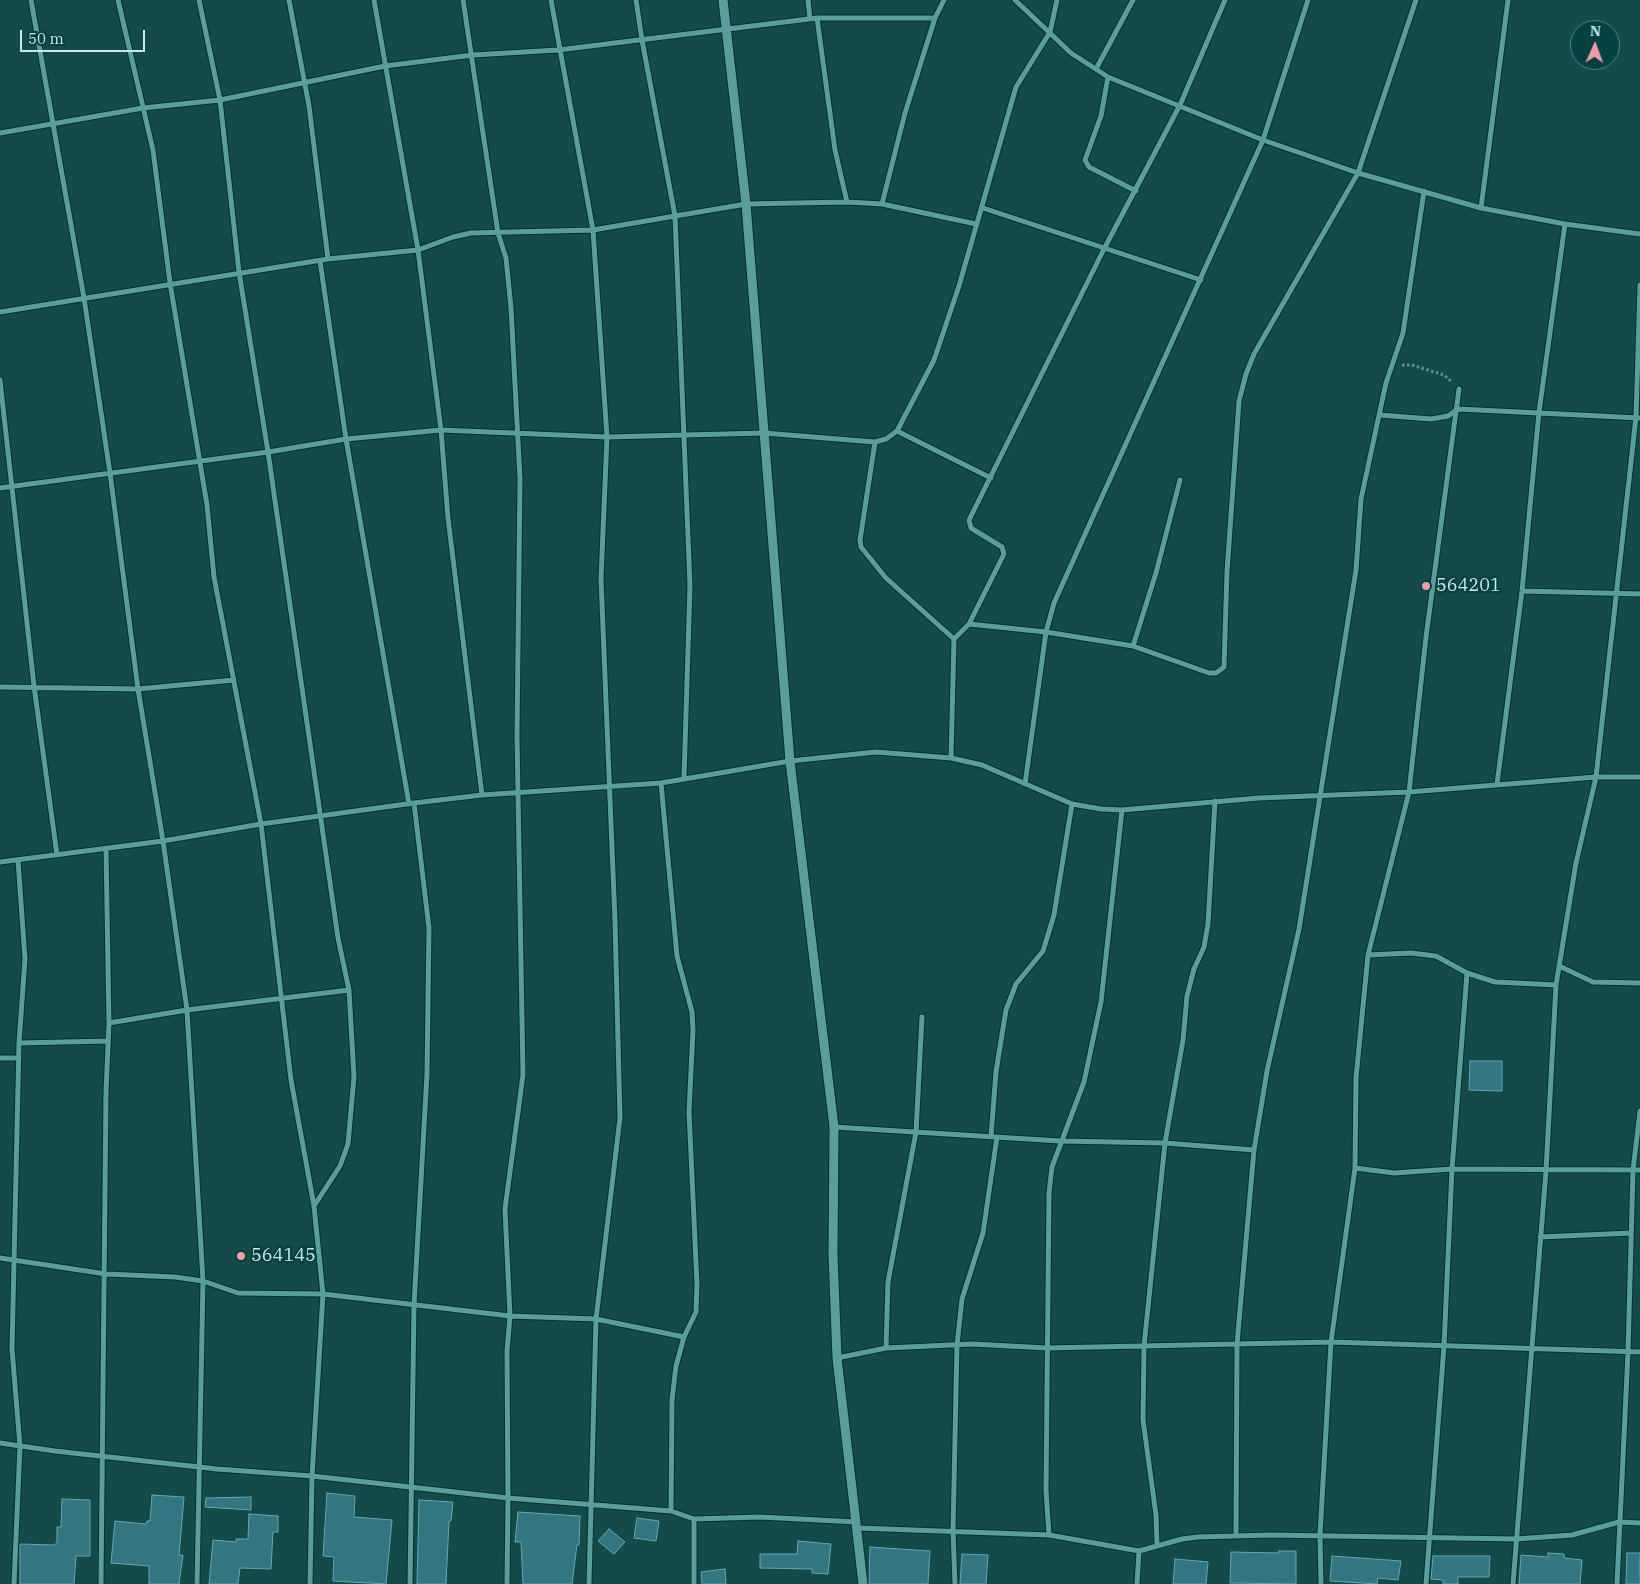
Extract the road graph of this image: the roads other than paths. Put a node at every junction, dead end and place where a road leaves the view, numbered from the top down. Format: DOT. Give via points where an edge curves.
graph roads {
  1 [pos="31,0"];
  2 [pos="118,0"];
  3 [pos="199,0"];
  4 [pos="288,0"];
  5 [pos="374,0"];
  6 [pos="463,0"];
  7 [pos="550,0"];
  8 [pos="636,0"];
  9 [pos="723,0"];
  10 [pos="808,0"];
  11 [pos="944,0"];
  12 [pos="1015,0"];
  13 [pos="1057,0"];
  14 [pos="1133,0"];
  15 [pos="1225,0"];
  16 [pos="1308,0"];
  17 [pos="1416,0"];
  18 [pos="1508,0"];
  19 [pos="817,18"];
  20 [pos="935,18"];
  21 [pos="810,19"];
  22 [pos="726,29"];
  23 [pos="1050,32"];
  24 [pos="642,40"];
  25 [pos="558,50"];
  26 [pos="473,55"];
  27 [pos="385,66"];
  28 [pos="1096,69"];
  29 [pos="1108,77"];
  30 [pos="305,84"];
  31 [pos="220,100"];
  32 [pos="1180,105"];
  33 [pos="143,108"];
  34 [pos="55,123"];
  35 [pos="0,133"];
  36 [pos="1263,140"];
  37 [pos="1358,173"];
  38 [pos="1136,190"];
  39 [pos="1424,191"];
  40 [pos="847,202"];
  41 [pos="746,204"];
  42 [pos="882,204"];
  43 [pos="982,208"];
  44 [pos="1481,208"];
  45 [pos="675,216"];
  46 [pos="976,224"];
  47 [pos="1565,224"];
  48 [pos="593,230"];
  49 [pos="498,233"];
  50 [pos="1640,234"];
  51 [pos="1104,249"];
  52 [pos="418,250"];
  53 [pos="328,258"];
  54 [pos="320,261"];
  55 [pos="239,272"];
  56 [pos="1200,280"];
  57 [pos="170,283"];
  58 [pos="1640,286"];
  59 [pos="84,298"];
  60 [pos="0,312"];
  61 [pos="0,380"];
  62 [pos="1459,390"];
  63 [pos="1458,409"];
  64 [pos="1539,412"];
  65 [pos="1380,416"];
  66 [pos="1638,418"];
  67 [pos="442,430"];
  68 [pos="896,431"];
  69 [pos="518,433"];
  70 [pos="764,433"];
  71 [pos="685,435"];
  72 [pos="607,437"];
  73 [pos="346,439"];
  74 [pos="875,442"];
  75 [pos="268,452"];
  76 [pos="200,461"];
  77 [pos="110,472"];
  78 [pos="991,478"];
  79 [pos="1180,480"];
  80 [pos="14,486"];
  81 [pos="0,488"];
  82 [pos="1522,592"];
  83 [pos="1615,593"];
  84 [pos="1640,594"];
  85 [pos="968,624"];
  86 [pos="1046,632"];
  87 [pos="954,639"];
  88 [pos="1133,646"];
  89 [pos="234,680"];
  90 [pos="34,686"];
  91 [pos="0,687"];
  92 [pos="138,689"];
  93 [pos="951,758"];
  94 [pos="790,760"];
  95 [pos="1596,777"];
  96 [pos="1640,777"];
  97 [pos="684,778"];
  98 [pos="661,783"];
  99 [pos="1025,784"];
  100 [pos="1497,784"];
  101 [pos="610,786"];
  102 [pos="1409,792"];
  103 [pos="519,794"];
  104 [pos="1320,794"];
  105 [pos="482,795"];
  106 [pos="1215,801"];
  107 [pos="412,803"];
  108 [pos="1072,804"];
  109 [pos="1122,810"];
  110 [pos="320,817"];
  111 [pos="261,824"];
  112 [pos="163,842"];
  113 [pos="106,848"];
  114 [pos="57,855"];
  115 [pos="18,860"];
  116 [pos="0,862"];
  117 [pos="1368,955"];
  118 [pos="1559,966"];
  119 [pos="1467,973"];
  120 [pos="1640,983"];
  121 [pos="1556,985"];
  122 [pos="350,990"];
  123 [pos="282,999"];
  124 [pos="187,1010"];
  125 [pos="922,1017"];
  126 [pos="109,1023"];
  127 [pos="108,1041"];
  128 [pos="19,1043"];
  129 [pos="0,1058"];
  130 [pos="19,1058"];
  131 [pos="1640,1111"];
  132 [pos="834,1127"];
  133 [pos="916,1132"];
  134 [pos="994,1137"];
  135 [pos="1060,1141"];
  136 [pos="1166,1143"];
  137 [pos="1254,1150"];
  138 [pos="1355,1168"];
  139 [pos="1452,1169"];
  140 [pos="1633,1170"];
  141 [pos="1640,1170"];
  142 [pos="1546,1171"];
  143 [pos="314,1206"];
  144 [pos="1631,1234"];
  145 [pos="1540,1237"];
  146 [pos="0,1258"];
  147 [pos="15,1260"];
  148 [pos="106,1274"];
  149 [pos="203,1281"];
  150 [pos="323,1294"];
  151 [pos="414,1305"];
  152 [pos="510,1316"];
  153 [pos="596,1320"];
  154 [pos="684,1337"];
  155 [pos="1330,1342"];
  156 [pos="957,1344"];
  157 [pos="1237,1344"];
  158 [pos="1144,1346"];
  159 [pos="1444,1346"];
  160 [pos="886,1348"];
  161 [pos="1047,1348"];
  162 [pos="1531,1349"];
  163 [pos="1628,1352"];
  164 [pos="1640,1352"];
  165 [pos="837,1358"];
  166 [pos="0,1443"];
  167 [pos="20,1446"];
  168 [pos="103,1457"];
  169 [pos="198,1466"];
  170 [pos="312,1476"];
  171 [pos="411,1487"];
  172 [pos="508,1498"];
  173 [pos="592,1506"];
  174 [pos="671,1511"];
  175 [pos="694,1519"];
  176 [pos="1619,1522"];
  177 [pos="1640,1522"];
  178 [pos="857,1525"];
  179 [pos="953,1531"];
  180 [pos="1049,1535"];
  181 [pos="1236,1535"];
  182 [pos="1320,1535"];
  183 [pos="1428,1538"];
  184 [pos="1516,1539"];
  185 [pos="1157,1546"];
  186 [pos="1139,1551"];
  187 [pos="14,1584"];
  188 [pos="101,1584"];
  189 [pos="197,1584"];
  190 [pos="310,1584"];
  191 [pos="410,1584"];
  192 [pos="506,1584"];
  193 [pos="589,1584"];
  194 [pos="694,1584"];
  195 [pos="863,1584"];
  196 [pos="955,1584"];
  197 [pos="1137,1584"];
  198 [pos="1321,1584"];
  199 [pos="1426,1584"];
  200 [pos="1513,1584"];
  201 [pos="1617,1584"];
  1 -- 34 [label="street"];
  2 -- 33 [label="street"];
  3 -- 31 [label="street"];
  4 -- 30 [label="street"];
  5 -- 27 [label="street"];
  6 -- 26 [label="street"];
  7 -- 25 [label="street"];
  8 -- 24 [label="street"];
  9 -- 22 [label="street"];
  10 -- 21 [label="street"];
  11 -- 20 [label="street"];
  12 -- 23 [label="street"];
  13 -- 23 [label="street"];
  14 -- 28 [label="street"];
  15 -- 32 [label="street"];
  16 -- 36 [label="street"];
  17 -- 37 [label="street"];
  18 -- 44 [label="street"];
  19 -- 20 [label="street"];
  19 -- 21 [label="street"];
  19 -- 40 [label="street" via="835,150"];
  20 -- 42 [label="street" via="905,113"];
  21 -- 22 [label="street"];
  22 -- 24 [label="street"];
  22 -- 41 [label="street"];
  23 -- 28 [label="street" via="1071,53"];
  23 -- 43 [label="street" via="1016,87"];
  24 -- 25 [label="street"];
  24 -- 45 [label="street"];
  25 -- 26 [label="street"];
  25 -- 48 [label="street"];
  26 -- 27 [label="street"];
  26 -- 49 [label="street"];
  27 -- 30 [label="street"];
  27 -- 52 [label="street"];
  28 -- 29 [label="street"];
  29 -- 32 [label="street"];
  29 -- 38 [label="street" via="1101,116 1085,160 1089,167"];
  30 -- 31 [label="street"];
  30 -- 53 [label="street"];
  31 -- 33 [label="street"];
  31 -- 55 [label="street"];
  32 -- 36 [label="street"];
  32 -- 38 [label="street"];
  33 -- 34 [label="street"];
  33 -- 57 [label="street" via="153,150"];
  34 -- 35 [label="street"];
  34 -- 59 [label="street"];
  36 -- 37 [label="street"];
  36 -- 56 [label="street"];
  37 -- 39 [label="street"];
  37 -- 88 [label="street" via="1254,354 1238,401 1224,666 1216,673 1209,673"];
  38 -- 51 [label="street"];
  39 -- 44 [label="street"];
  39 -- 65 [label="street" via="1403,332 1386,382"];
  40 -- 41 [label="street"];
  40 -- 42 [label="street"];
  41 -- 45 [label="street"];
  41 -- 70 [label="street"];
  42 -- 46 [label="street"];
  43 -- 46 [label="street"];
  43 -- 51 [label="street"];
  44 -- 47 [label="street"];
  45 -- 48 [label="street"];
  45 -- 71 [label="street"];
  46 -- 68 [label="street" via="960,286 934,360"];
  47 -- 50 [label="street"];
  47 -- 64 [label="street"];
  48 -- 49 [label="street"];
  48 -- 72 [label="street"];
  49 -- 52 [label="street" via="470,233"];
  49 -- 69 [label="street" via="507,266"];
  51 -- 56 [label="street"];
  51 -- 78 [label="street"];
  52 -- 53 [label="street"];
  52 -- 67 [label="street"];
  53 -- 54 [label="street"];
  54 -- 55 [label="street"];
  54 -- 73 [label="street"];
  55 -- 57 [label="street"];
  55 -- 75 [label="street"];
  56 -- 86 [label="street" via="1072,560"];
  57 -- 59 [label="street"];
  57 -- 76 [label="street"];
  58 -- 66 [label="street"];
  59 -- 60 [label="street"];
  59 -- 77 [label="street"];
  61 -- 80 [label="street"];
  62 -- 63 [label="street"];
  63 -- 64 [label="street"];
  63 -- 65 [label="street" via="1448,416 1430,419"];
  63 -- 102 [label="street" via="1426,636"];
  64 -- 66 [label="street"];
  64 -- 82 [label="street"];
  65 -- 104 [label="street" via="1361,499 1356,570"];
  66 -- 83 [label="street"];
  67 -- 69 [label="street"];
  67 -- 73 [label="street"];
  67 -- 105 [label="street" via="448,518"];
  68 -- 74 [label="street"];
  68 -- 78 [label="street"];
  69 -- 72 [label="street"];
  69 -- 103 [label="street"];
  70 -- 71 [label="street"];
  70 -- 74 [label="street"];
  70 -- 94 [label="street"];
  71 -- 72 [label="street"];
  71 -- 97 [label="street" via="690,586"];
  72 -- 101 [label="street" via="601,579"];
  73 -- 75 [label="street"];
  73 -- 107 [label="street"];
  74 -- 87 [label="street" via="861,547 886,578"];
  75 -- 76 [label="street"];
  75 -- 110 [label="street"];
  76 -- 77 [label="street"];
  76 -- 89 [label="street" via="214,577"];
  77 -- 80 [label="street"];
  77 -- 92 [label="street"];
  78 -- 85 [label="street" via="969,520 971,528 1002,547 1004,554"];
  79 -- 88 [label="street"];
  80 -- 81 [label="street"];
  80 -- 90 [label="street"];
  82 -- 83 [label="street"];
  82 -- 100 [label="street"];
  83 -- 84 [label="street"];
  83 -- 95 [label="street"];
  85 -- 86 [label="street"];
  85 -- 87 [label="street"];
  86 -- 88 [label="street"];
  86 -- 99 [label="street"];
  87 -- 93 [label="street"];
  89 -- 92 [label="street"];
  89 -- 111 [label="street"];
  90 -- 91 [label="street"];
  90 -- 92 [label="street"];
  90 -- 114 [label="street"];
  92 -- 112 [label="street"];
  93 -- 94 [label="street" via="876,752"];
  93 -- 99 [label="street" via="982,765"];
  94 -- 97 [label="street"];
  94 -- 132 [label="street"];
  95 -- 96 [label="street"];
  95 -- 100 [label="street"];
  95 -- 118 [label="street" via="1576,863"];
  97 -- 98 [label="street"];
  98 -- 101 [label="street"];
  98 -- 154 [label="street" via="676,956 692,1012 693,1030 690,1112 698,1284 696,1312"];
  99 -- 108 [label="street"];
  100 -- 102 [label="street"];
  101 -- 103 [label="street"];
  101 -- 153 [label="street" via="620,1118"];
  102 -- 104 [label="street"];
  102 -- 117 [label="street"];
  103 -- 105 [label="street"];
  103 -- 152 [label="street" via="524,1075 505,1209"];
  104 -- 106 [label="street"];
  104 -- 137 [label="street" via="1299,930 1267,1071"];
  105 -- 107 [label="street"];
  106 -- 109 [label="street"];
  106 -- 136 [label="street" via="1208,924 1204,947 1186,996"];
  107 -- 110 [label="street"];
  107 -- 151 [label="street" via="429,928 427,1074"];
  108 -- 109 [label="street"];
  108 -- 134 [label="street" via="1052,924 1043,951 1016,984 1006,1010 996,1072"];
  109 -- 135 [label="street" via="1101,1002 1084,1082"];
  110 -- 111 [label="street"];
  110 -- 122 [label="street" via="338,938"];
  111 -- 112 [label="street"];
  111 -- 123 [label="street"];
  112 -- 113 [label="street"];
  112 -- 124 [label="street"];
  113 -- 114 [label="street"];
  113 -- 126 [label="street"];
  114 -- 115 [label="street"];
  115 -- 116 [label="street"];
  115 -- 128 [label="street" via="25,959"];
  117 -- 119 [label="street" via="1410,953 1436,956"];
  117 -- 138 [label="street" via="1356,1078"];
  118 -- 120 [label="street" via="1593,982"];
  118 -- 121 [label="street"];
  119 -- 121 [label="street" via="1495,982"];
  119 -- 139 [label="street"];
  121 -- 142 [label="street"];
  122 -- 123 [label="street"];
  122 -- 143 [label="street" via="354,1077 348,1144 340,1166"];
  123 -- 124 [label="street"];
  123 -- 143 [label="street" via="291,1080"];
  124 -- 126 [label="street"];
  124 -- 149 [label="street"];
  125 -- 133 [label="street"];
  126 -- 127 [label="street"];
  127 -- 128 [label="street"];
  127 -- 148 [label="street"];
  128 -- 130 [label="street"];
  129 -- 130 [label="street"];
  130 -- 147 [label="street"];
  131 -- 140 [label="street"];
  132 -- 133 [label="street"];
  132 -- 165 [label="street" via="833,1255"];
  133 -- 134 [label="street"];
  133 -- 160 [label="street" via="888,1282"];
  134 -- 135 [label="street"];
  134 -- 156 [label="street" via="983,1233 962,1299"];
  135 -- 136 [label="street"];
  135 -- 161 [label="street" via="1049,1193"];
  136 -- 137 [label="street"];
  136 -- 158 [label="street"];
  137 -- 157 [label="street"];
  138 -- 139 [label="street" via="1394,1173"];
  138 -- 155 [label="street"];
  139 -- 142 [label="street"];
  139 -- 159 [label="street"];
  140 -- 141 [label="street"];
  140 -- 142 [label="street"];
  140 -- 144 [label="street"];
  142 -- 145 [label="street"];
  143 -- 150 [label="street"];
  144 -- 145 [label="street"];
  144 -- 163 [label="street"];
  145 -- 162 [label="street"];
  146 -- 147 [label="street"];
  147 -- 148 [label="street"];
  147 -- 167 [label="street" via="12,1349"];
  148 -- 149 [label="street"];
  148 -- 168 [label="street"];
  149 -- 150 [label="street" via="238,1293"];
  149 -- 169 [label="street"];
  150 -- 151 [label="street"];
  150 -- 170 [label="street"];
  151 -- 152 [label="street"];
  151 -- 171 [label="street"];
  152 -- 153 [label="street"];
  152 -- 172 [label="street" via="507,1351"];
  153 -- 154 [label="street"];
  153 -- 173 [label="street"];
  154 -- 174 [label="street" via="672,1400"];
  155 -- 157 [label="street"];
  155 -- 159 [label="street"];
  155 -- 182 [label="street"];
  156 -- 160 [label="street"];
  156 -- 161 [label="street"];
  156 -- 179 [label="street"];
  157 -- 158 [label="street"];
  157 -- 181 [label="street"];
  158 -- 161 [label="street"];
  158 -- 185 [label="street" via="1144,1420"];
  159 -- 162 [label="street"];
  159 -- 183 [label="street"];
  160 -- 165 [label="street"];
  161 -- 180 [label="street" via="1046,1490"];
  162 -- 163 [label="street"];
  162 -- 184 [label="street"];
  163 -- 164 [label="street"];
  163 -- 176 [label="street"];
  165 -- 178 [label="street"];
  166 -- 167 [label="street"];
  167 -- 168 [label="street"];
  167 -- 187 [label="street"];
  168 -- 169 [label="street"];
  168 -- 188 [label="street"];
  169 -- 170 [label="street"];
  169 -- 189 [label="street"];
  170 -- 171 [label="street"];
  170 -- 190 [label="street"];
  171 -- 172 [label="street"];
  171 -- 191 [label="street"];
  172 -- 173 [label="street"];
  172 -- 192 [label="street"];
  173 -- 174 [label="street"];
  173 -- 193 [label="street"];
  174 -- 175 [label="street"];
  175 -- 178 [label="street" via="760,1517"];
  175 -- 194 [label="street"];
  176 -- 177 [label="street"];
  176 -- 184 [label="street" via="1572,1535"];
  176 -- 201 [label="street"];
  178 -- 179 [label="street"];
  178 -- 195 [label="street"];
  179 -- 180 [label="street"];
  179 -- 196 [label="street"];
  180 -- 186 [label="street"];
  181 -- 182 [label="street"];
  181 -- 185 [label="street" via="1182,1539"];
  182 -- 183 [label="street"];
  182 -- 198 [label="street"];
  183 -- 184 [label="street"];
  183 -- 199 [label="street"];
  184 -- 200 [label="street"];
  185 -- 186 [label="street"];
  186 -- 197 [label="street"];
}
